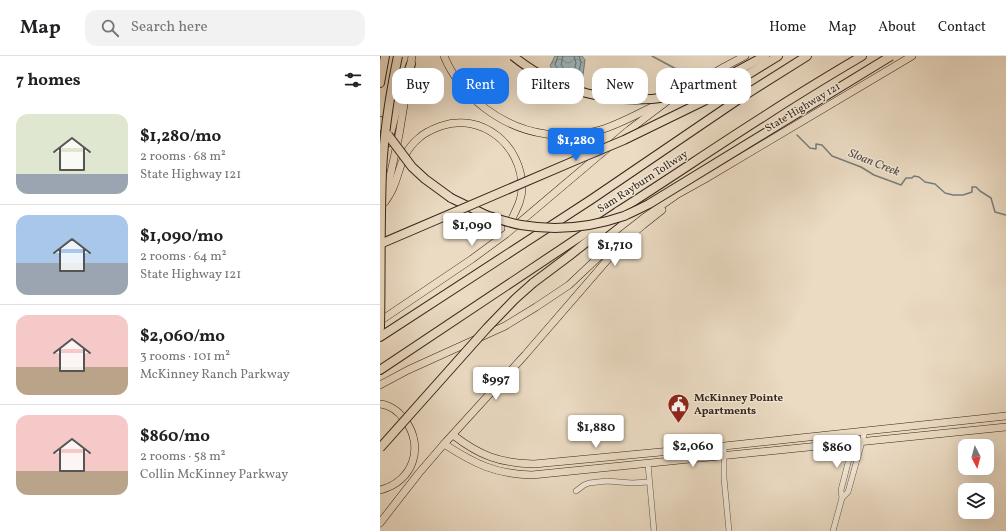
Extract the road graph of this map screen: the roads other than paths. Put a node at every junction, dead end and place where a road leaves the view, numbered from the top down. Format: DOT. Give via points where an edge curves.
graph roads {
  1 [pos="385,56"];
  2 [pos="398,56"];
  3 [pos="444,56"];
  4 [pos="513,56"];
  5 [pos="745,56"];
  6 [pos="765,56"];
  7 [pos="778,56"];
  8 [pos="807,56"];
  9 [pos="862,56"];
  10 [pos="891,56"];
  11 [pos="912,56"];
  12 [pos="412,60"];
  13 [pos="722,68"];
  14 [pos="380,83"];
  15 [pos="659,104"];
  16 [pos="663,104"];
  17 [pos="380,121"];
  18 [pos="380,172"];
  19 [pos="705,179"];
  20 [pos="651,191"];
  21 [pos="385,202"];
  22 [pos="380,220"];
  23 [pos="506,234"];
  24 [pos="380,244"];
  25 [pos="380,321"];
  26 [pos="380,328"];
  27 [pos="380,337"];
  28 [pos="380,370"];
  29 [pos="380,385"];
  30 [pos="380,404"];
  31 [pos="1006,416"];
  32 [pos="1006,427"];
  33 [pos="866,431"];
  34 [pos="856,432"];
  35 [pos="453,435"];
  36 [pos="853,442"];
  37 [pos="862,442"];
  38 [pos="444,444"];
  39 [pos="724,446"];
  40 [pos="380,448"];
  41 [pos="724,456"];
  42 [pos="541,464"];
  43 [pos="648,464"];
  44 [pos="511,474"];
  45 [pos="649,482"];
  46 [pos="380,490"];
  47 [pos="576,491"];
  48 [pos="842,498"];
  49 [pos="380,523"];
  50 [pos="654,531"];
  51 [pos="729,531"];
  52 [pos="833,531"];
  1 -- 14 [label="highway"];
  2 -- 26 [label="highway, bridge" via="389,106 382,171"];
  3 -- 15 [label="main road" via="455,77 477,103 511,125 529,131 546,134 582,134 625,120"];
  4 -- 6 [label="highway, bridge" via="537,73 573,89 612,98 631,99 668,97 697,89"];
  5 -- 13 [label="main road"];
  7 -- 24 [label="highway, bridge" via="704,101 624,140"];
  8 -- 27 [label="highway, Sam Rayburn Tollway"];
  9 -- 20 [label="highway, Sam Rayburn Tollway" via="817,82"];
  10 -- 17 [label="highway, bridge" via="649,204 602,223 580,226 539,228 520,225 486,215 450,198 412,166"];
  11 -- 19 [label="main road, State Highway 121"];
  12 -- 18 [label="highway" via="399,98"];
  12 -- 21 [label="main road"];
  16 -- 23 [label="main road"];
  19 -- 29 [label="main road" via="645,216 569,285 536,307 505,326"];
  19 -- 35 [label="main road" via="622,244"];
  20 -- 28 [label="highway, Sam Rayburn Tollway"];
  20 -- 40 [label="highway, bridge" via="515,299"];
  21 -- 22 [label="main road"];
  21 -- 23 [label="main road" via="404,156 419,138 445,125 471,124 484,128 506,143 521,174 520,200"];
  23 -- 25 [label="main road"];
  30 -- 46 [label="main road" via="395,410 403,417 410,427 415,446 412,465 406,475 398,482"];
  31 -- 33 [label="main road"];
  32 -- 37 [label="main road"];
  33 -- 34 [label="main road"];
  33 -- 37 [label="street"];
  34 -- 36 [label="street"];
  34 -- 39 [label="main road"];
  35 -- 38 [label="main road"];
  35 -- 42 [label="main road" via="474,450 495,458 516,463"];
  36 -- 37 [label="main road"];
  36 -- 41 [label="main road"];
  36 -- 48 [label="street" via="841,490"];
  37 -- 48 [label="street" via="848,492"];
  38 -- 44 [label="main road" via="479,464"];
  38 -- 49 [label="main road"];
  39 -- 41 [label="street"];
  39 -- 42 [label="main road"];
  41 -- 43 [label="main road"];
  41 -- 51 [label="street"];
  42 -- 44 [label="main road" via="539,467 519,468"];
  43 -- 44 [label="main road" via="539,475"];
  43 -- 45 [label="street"];
  45 -- 47 [label="street" via="589,483"];
  45 -- 50 [label="street"];
  48 -- 52 [label="street"];
}
